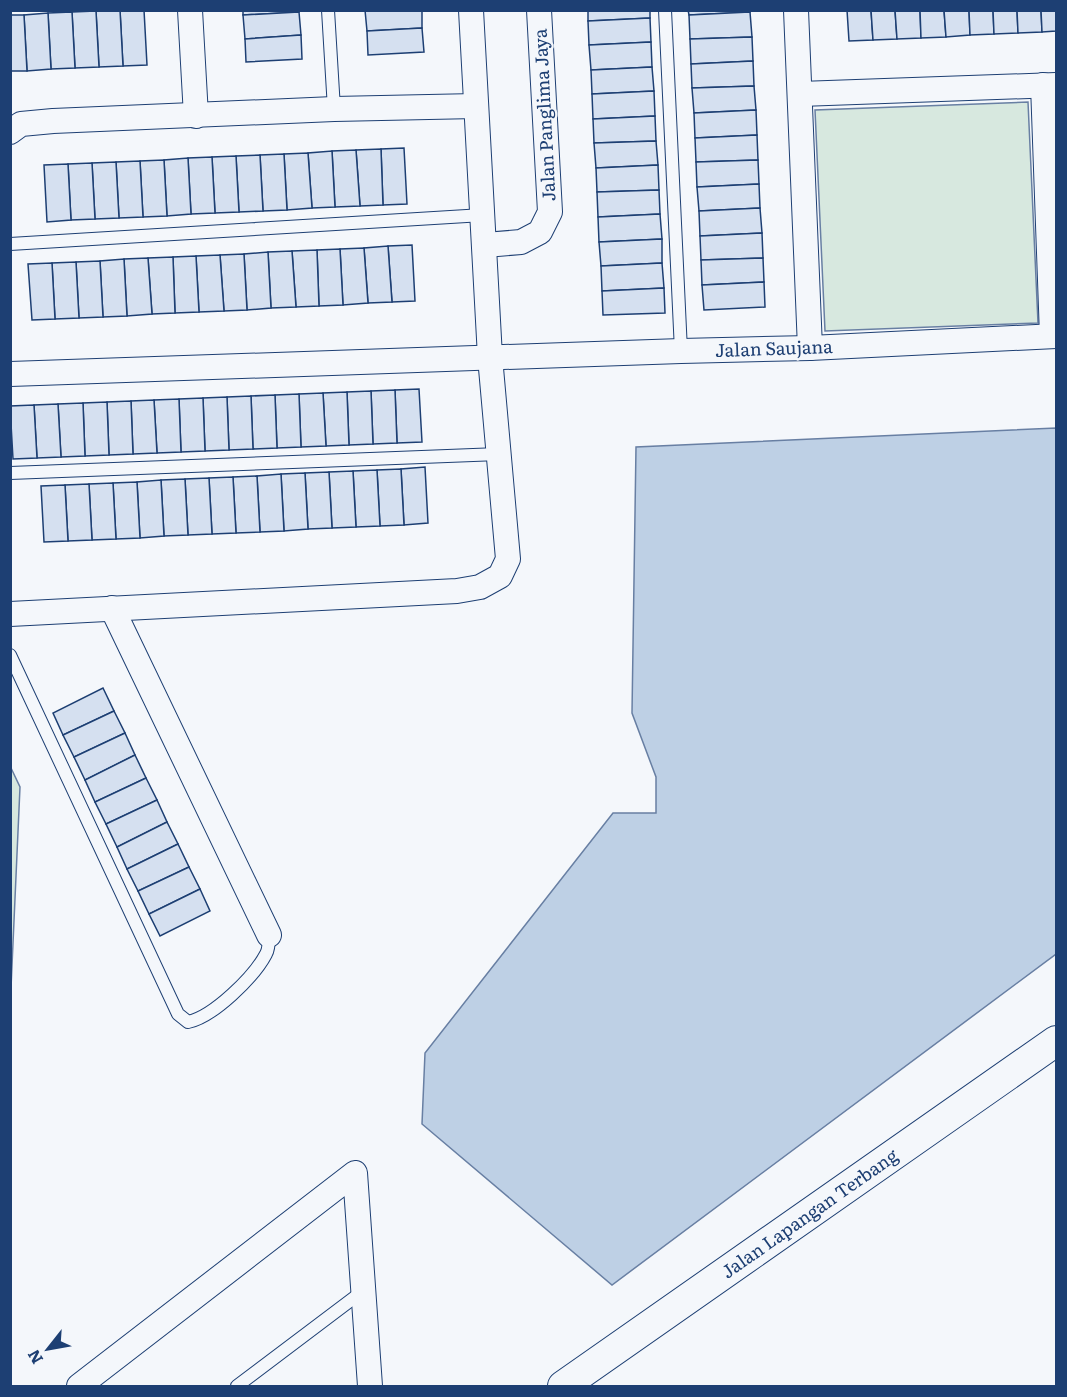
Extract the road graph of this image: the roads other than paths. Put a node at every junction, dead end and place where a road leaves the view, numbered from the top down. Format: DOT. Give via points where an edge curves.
graph roads {
  1 [pos="190,10"];
  2 [pos="328,10"];
  3 [pos="471,10"];
  4 [pos="539,10"];
  5 [pos="665,10"];
  6 [pos="796,10"];
  7 [pos="1050,85"];
  8 [pos="800,94"];
  9 [pos="476,106"];
  10 [pos="334,109"];
  11 [pos="196,116"];
  12 [pos="10,132"];
  13 [pos="483,215"];
  14 [pos="10,244"];
  15 [pos="485,245"];
  16 [pos="1054,336"];
  17 [pos="810,348"];
  18 [pos="681,351"];
  19 [pos="490,357"];
  20 [pos="10,374"];
  21 [pos="499,454"];
  22 [pos="10,472"];
  23 [pos="112,608"];
  24 [pos="10,614"];
  25 [pos="10,655"];
  26 [pos="269,935"];
  27 [pos="1056,1041"];
  28 [pos="363,1291"];
  29 [pos="79,1386"];
  30 [pos="237,1386"];
  31 [pos="370,1386"];
  32 [pos="563,1386"];
  1 -- 11 [label="street"];
  2 -- 10 [label="lane"];
  3 -- 9 [label="street"];
  4 -- 15 [label="street, Jalan Panglima Jaya" via="550,212 540,232 521,242"];
  5 -- 18 [label="lane"];
  6 -- 8 [label="street"];
  7 -- 8 [label="street"];
  7 -- 16 [label="street"];
  8 -- 17 [label="street"];
  9 -- 10 [label="street"];
  9 -- 13 [label="street"];
  10 -- 11 [label="street"];
  11 -- 12 [label="street" via="53,121 21,124"];
  13 -- 14 [label="lane"];
  13 -- 15 [label="street"];
  15 -- 19 [label="street"];
  16 -- 17 [label="street, Jalan Saujana"];
  17 -- 18 [label="street, Jalan Saujana"];
  18 -- 19 [label="street, Jalan Saujana"];
  19 -- 20 [label="street, Jalan Saujana"];
  19 -- 21 [label="street"];
  21 -- 22 [label="lane"];
  21 -- 23 [label="street" via="508,559 500,576 480,587"];
  23 -- 24 [label="street"];
  23 -- 26 [label="street"];
  25 -- 26 [label="lane" via="178,1014 188,1022 200,1020 245,983 268,952"];
  27 -- 32 [label="street, Jalan Lapangan Terbang"];
  28 -- 29 [label="street" via="355,1173"];
  28 -- 30 [label="lane"];
  28 -- 31 [label="street"];
}
